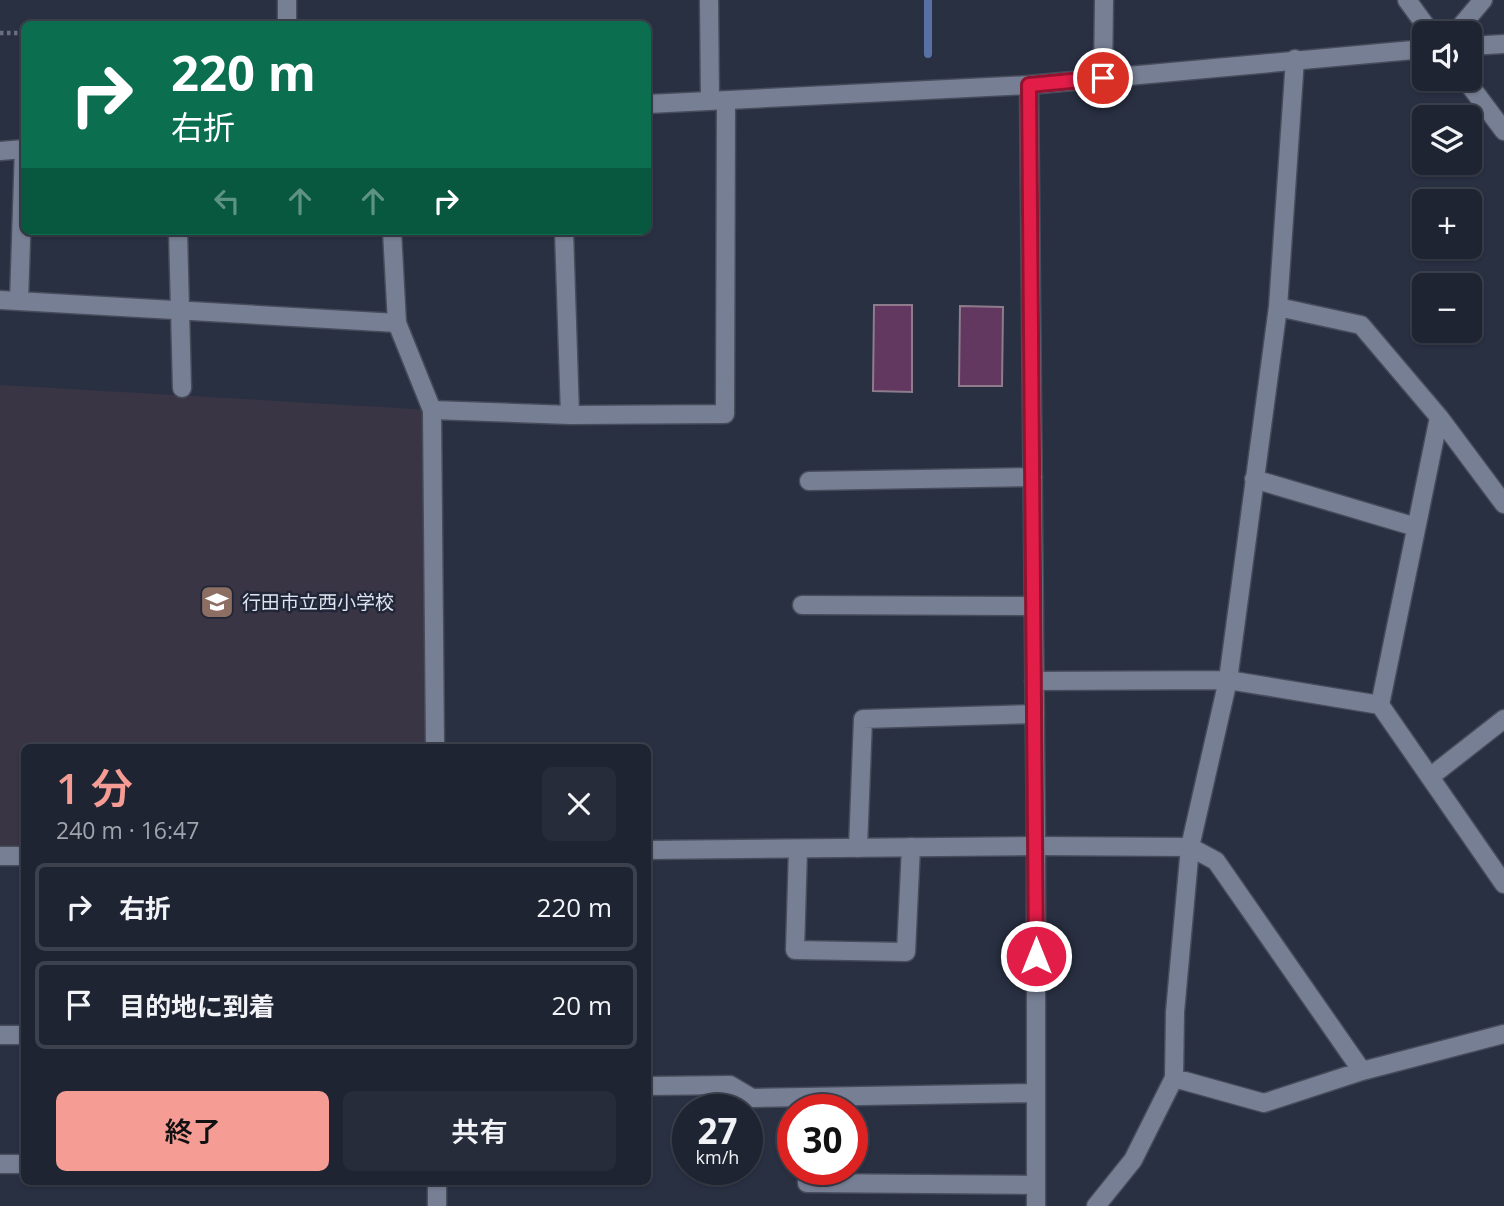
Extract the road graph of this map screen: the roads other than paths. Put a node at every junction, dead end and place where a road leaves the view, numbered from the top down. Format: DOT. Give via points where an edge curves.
graph roads {
  1 [pos="287,0"];
  2 [pos="709,0"];
  3 [pos="1104,0"];
  4 [pos="1406,0"];
  5 [pos="1483,0"];
  6 [pos="287,21"];
  7 [pos="1422,21"];
  8 [pos="1465,21"];
  9 [pos="1504,44"];
  10 [pos="1482,45"];
  11 [pos="1412,50"];
  12 [pos="1295,60"];
  13 [pos="1103,78"];
  14 [pos="1029,85"];
  15 [pos="1474,91"];
  16 [pos="718,100"];
  17 [pos="651,104"];
  18 [pos="1504,131"];
  19 [pos="21,149"];
  20 [pos="0,151"];
  21 [pos="21,235"];
  22 [pos="178,235"];
  23 [pos="392,235"];
  24 [pos="564,235"];
  25 [pos="0,300"];
  26 [pos="19,301"];
  27 [pos="1278,307"];
  28 [pos="180,310"];
  29 [pos="397,323"];
  30 [pos="182,388"];
  31 [pos="432,410"];
  32 [pos="570,415"];
  33 [pos="1439,417"];
  34 [pos="1033,477"];
  35 [pos="1254,479"];
  36 [pos="809,481"];
  37 [pos="1504,504"];
  38 [pos="1416,527"];
  39 [pos="802,605"];
  40 [pos="1034,606"];
  41 [pos="1228,680"];
  42 [pos="1034,681"];
  43 [pos="1380,705"];
  44 [pos="1035,714"];
  45 [pos="1504,719"];
  46 [pos="435,744"];
  47 [pos="1430,777"];
  48 [pos="1036,846"];
  49 [pos="1190,847"];
  50 [pos="858,848"];
  51 [pos="911,848"];
  52 [pos="798,849"];
  53 [pos="651,850"];
  54 [pos="0,856"];
  55 [pos="21,856"];
  56 [pos="1504,884"];
  57 [pos="1504,1034"];
  58 [pos="0,1035"];
  59 [pos="21,1035"];
  60 [pos="1362,1071"];
  61 [pos="1174,1078"];
  62 [pos="651,1086"];
  63 [pos="1036,1093"];
  64 [pos="777,1100"];
  65 [pos="868,1100"];
  66 [pos="0,1164"];
  67 [pos="21,1164"];
  68 [pos="868,1184"];
  69 [pos="437,1185"];
  70 [pos="1036,1185"];
  71 [pos="437,1206"];
  72 [pos="1035,1206"];
  73 [pos="1096,1206"];
  1 -- 6 [label="street"];
  2 -- 16 [label="street"];
  3 -- 13 [label="street"];
  4 -- 7 [label="street"];
  5 -- 8 [label="street"];
  9 -- 10 [label="street"];
  11 -- 12 [label="street"];
  12 -- 13 [label="street"];
  12 -- 27 [label="street"];
  13 -- 14 [label="street"];
  14 -- 16 [label="street"];
  14 -- 34 [label="street"];
  15 -- 18 [label="street"];
  16 -- 17 [label="street"];
  16 -- 32 [label="street" via="725,414"];
  19 -- 20 [label="street"];
  21 -- 26 [label="street"];
  22 -- 28 [label="street"];
  23 -- 29 [label="street"];
  24 -- 32 [label="street"];
  25 -- 26 [label="street"];
  26 -- 28 [label="street"];
  27 -- 33 [label="street" via="1361,325"];
  27 -- 35 [label="street"];
  28 -- 29 [label="street"];
  28 -- 30 [label="street"];
  29 -- 31 [label="street"];
  31 -- 32 [label="street"];
  31 -- 46 [label="street"];
  33 -- 37 [label="street"];
  33 -- 38 [label="street"];
  34 -- 36 [label="street"];
  34 -- 40 [label="street"];
  35 -- 38 [label="street"];
  35 -- 41 [label="street"];
  38 -- 43 [label="street"];
  39 -- 40 [label="street"];
  40 -- 42 [label="street"];
  41 -- 42 [label="street"];
  41 -- 43 [label="street"];
  41 -- 49 [label="street"];
  42 -- 44 [label="street"];
  43 -- 47 [label="street"];
  44 -- 48 [label="street"];
  44 -- 50 [label="street" via="863,719"];
  45 -- 47 [label="street"];
  47 -- 56 [label="street"];
  48 -- 49 [label="street"];
  48 -- 51 [label="street"];
  48 -- 63 [label="street"];
  49 -- 60 [label="street" via="1216,861"];
  49 -- 61 [label="street" via="1175,1012"];
  50 -- 51 [label="street"];
  50 -- 52 [label="street"];
  51 -- 52 [label="street" via="906,952 795,950"];
  52 -- 53 [label="street"];
  54 -- 55 [label="street"];
  57 -- 60 [label="street"];
  58 -- 59 [label="street"];
  60 -- 61 [label="street" via="1264,1103"];
  61 -- 73 [label="street" via="1133,1160"];
  62 -- 64 [label="street" via="730,1085 752,1098"];
  63 -- 65 [label="street"];
  63 -- 70 [label="street"];
  66 -- 67 [label="street"];
  68 -- 70 [label="street"];
  69 -- 71 [label="street"];
  70 -- 72 [label="street"];
}
